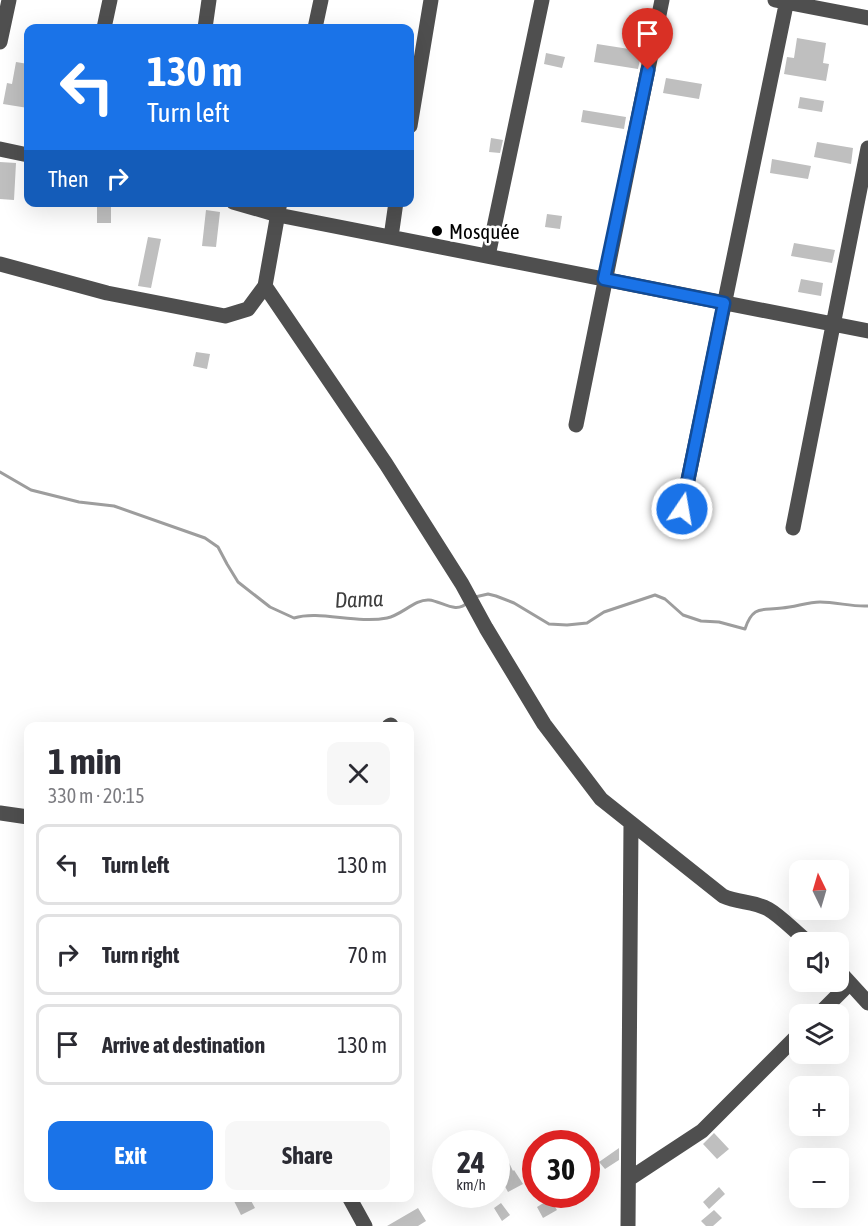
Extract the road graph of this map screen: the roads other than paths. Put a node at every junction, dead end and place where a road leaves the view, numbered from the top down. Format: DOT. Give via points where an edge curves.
graph roads {
  1 [pos="9,0"];
  2 [pos="110,0"];
  3 [pos="209,0"];
  4 [pos="321,0"];
  5 [pos="431,0"];
  6 [pos="542,0"];
  7 [pos="662,0"];
  8 [pos="783,1"];
  9 [pos="868,18"];
  10 [pos="105,24"];
  11 [pos="206,24"];
  12 [pos="316,24"];
  13 [pos="0,42"];
  14 [pos="414,102"];
  15 [pos="868,147"];
  16 [pos="0,149"];
  17 [pos="24,154"];
  18 [pos="395,207"];
  19 [pos="279,209"];
  20 [pos="391,237"];
  21 [pos="488,256"];
  22 [pos="0,264"];
  23 [pos="604,279"];
  24 [pos="265,286"];
  25 [pos="724,303"];
  26 [pos="834,324"];
  27 [pos="868,331"];
  28 [pos="576,425"];
  29 [pos="682,509"];
  30 [pos="793,528"];
  31 [pos="0,813"];
  32 [pos="24,816"];
  33 [pos="631,823"];
  34 [pos="796,932"];
  35 [pos="850,983"];
  36 [pos="868,1003"];
  37 [pos="829,1004"];
  38 [pos="789,1044"];
  39 [pos="628,1179"];
  40 [pos="351,1202"];
  41 [pos="365,1226"];
  42 [pos="628,1226"];
  1 -- 13 [label="street"];
  2 -- 10 [label="street"];
  3 -- 11 [label="street"];
  4 -- 12 [label="street"];
  5 -- 14 [label="street"];
  6 -- 21 [label="street"];
  7 -- 23 [label="street"];
  8 -- 9 [label="street"];
  8 -- 25 [label="street"];
  15 -- 26 [label="street"];
  16 -- 17 [label="street"];
  18 -- 20 [label="street"];
  19 -- 20 [label="street"];
  19 -- 24 [label="street"];
  20 -- 21 [label="street"];
  21 -- 23 [label="street"];
  22 -- 24 [label="street" via="107,293 225,316 248,309"];
  23 -- 25 [label="street"];
  23 -- 28 [label="street"];
  24 -- 33 [label="street" via="386,464 544,724 601,799"];
  25 -- 26 [label="street"];
  25 -- 29 [label="street"];
  26 -- 27 [label="street"];
  26 -- 30 [label="street"];
  31 -- 32 [label="street"];
  33 -- 34 [label="street" via="723,896 769,909"];
  33 -- 39 [label="street"];
  35 -- 36 [label="street"];
  35 -- 37 [label="street"];
  38 -- 39 [label="street" via="702,1131"];
  39 -- 42 [label="street"];
  40 -- 41 [label="street"];
}
